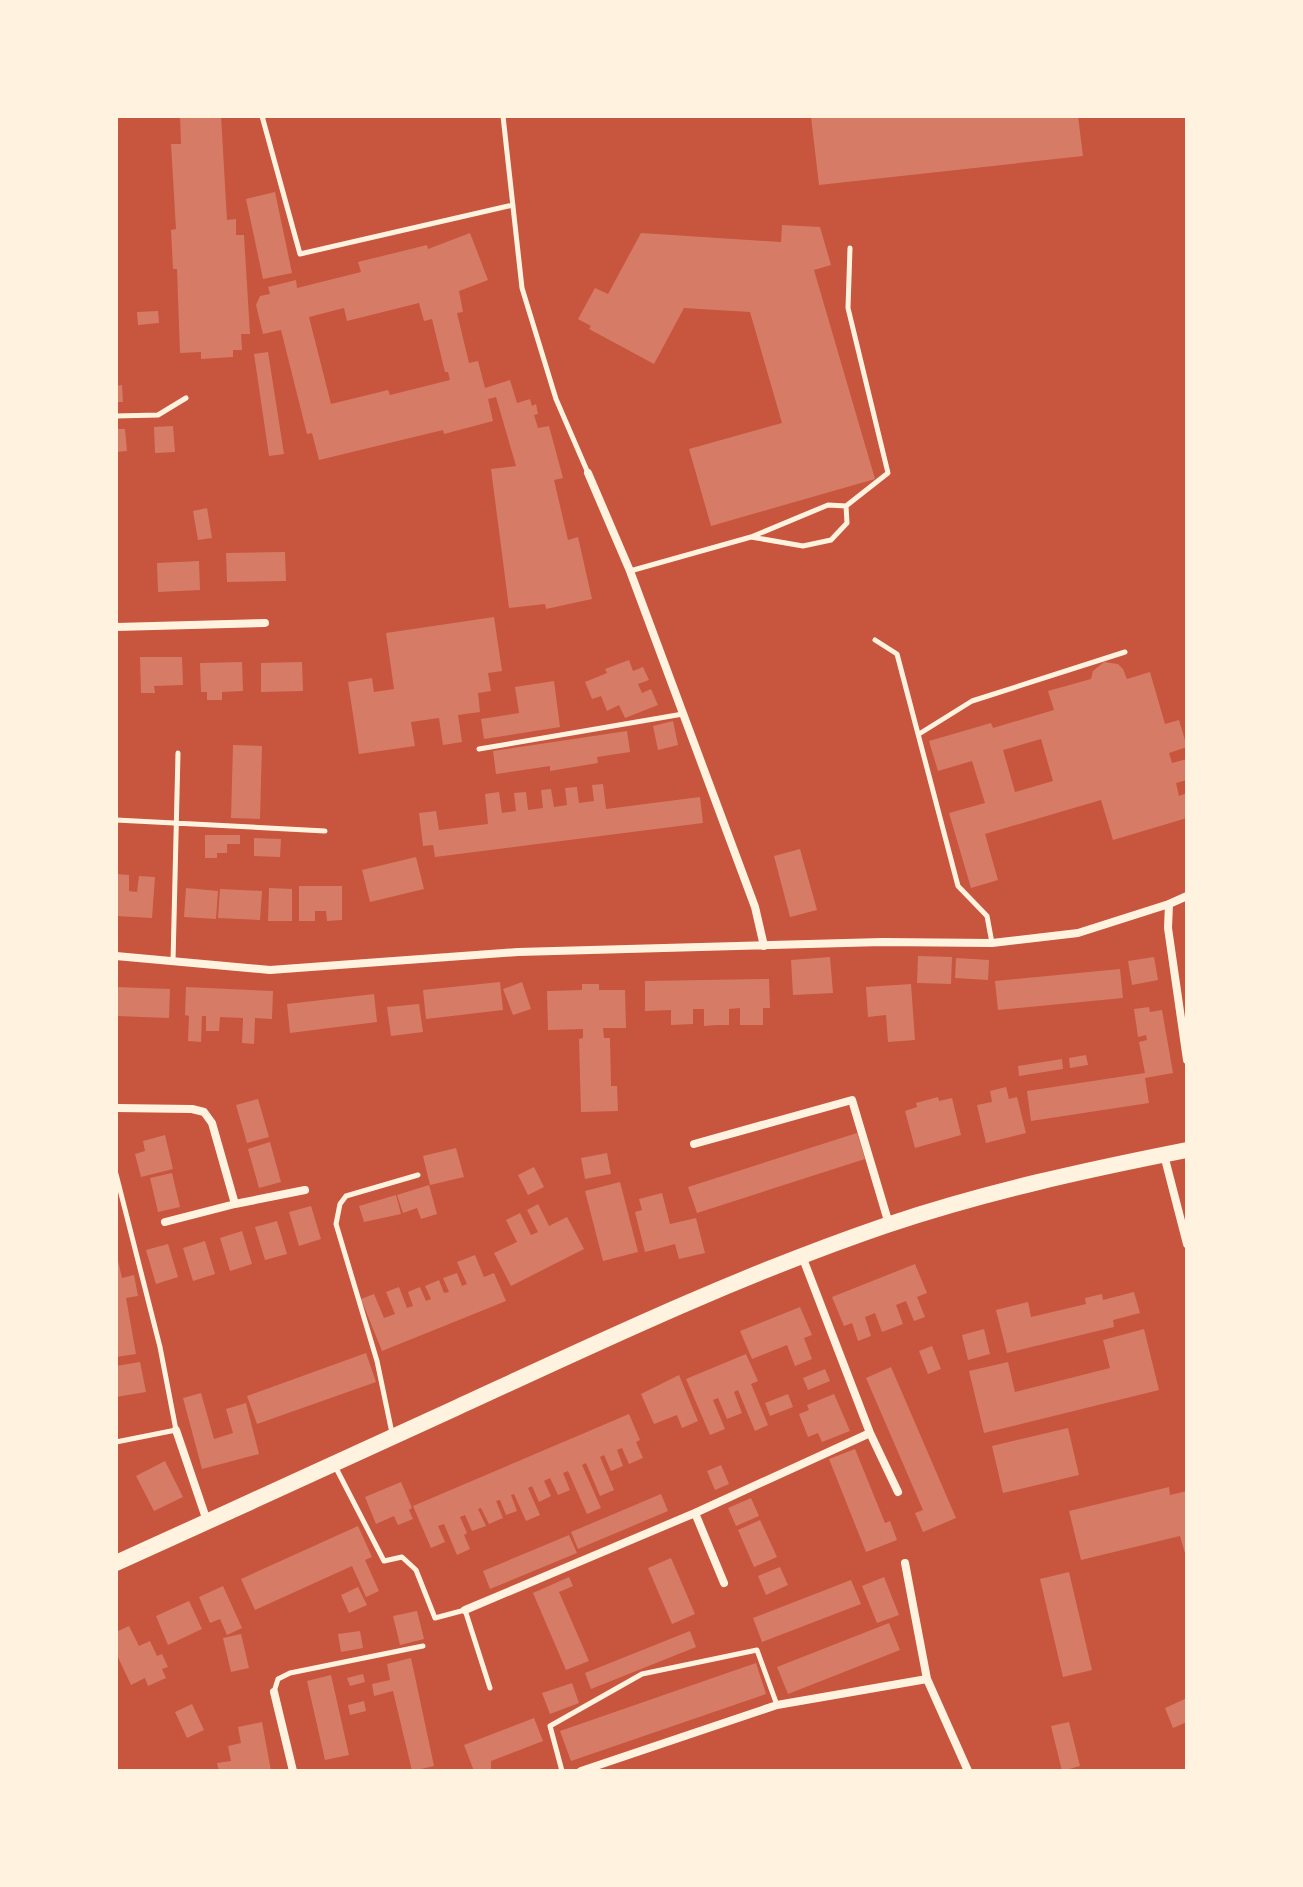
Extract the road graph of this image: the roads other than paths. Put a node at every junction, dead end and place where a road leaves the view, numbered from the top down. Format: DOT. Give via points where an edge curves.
graph roads {
  1 [pos="262,116"];
  2 [pos="503,116"];
  3 [pos="513,205"];
  4 [pos="850,248"];
  5 [pos="186,398"];
  6 [pos="116,416"];
  7 [pos="588,473"];
  8 [pos="846,506"];
  9 [pos="751,537"];
  10 [pos="630,571"];
  11 [pos="265,623"];
  12 [pos="116,627"];
  13 [pos="875,640"];
  14 [pos="1125,652"];
  15 [pos="683,714"];
  16 [pos="919,734"];
  17 [pos="479,749"];
  18 [pos="178,753"];
  19 [pos="116,820"];
  20 [pos="176,823"];
  21 [pos="325,831"];
  22 [pos="1187,896"];
  23 [pos="1169,904"];
  24 [pos="992,943"];
  25 [pos="764,946"];
  26 [pos="116,956"];
  27 [pos="173,963"];
  28 [pos="1187,1060"];
  29 [pos="116,1108"];
  30 [pos="694,1144"];
  31 [pos="1187,1150"];
  32 [pos="1164,1155"];
  33 [pos="116,1174"];
  34 [pos="418,1175"];
  35 [pos="305,1190"];
  36 [pos="235,1204"];
  37 [pos="165,1222"];
  38 [pos="889,1225"];
  39 [pos="1187,1244"];
  40 [pos="802,1256"];
  41 [pos="176,1430"];
  42 [pos="870,1433"];
  43 [pos="393,1438"];
  44 [pos="116,1442"];
  45 [pos="334,1463"];
  46 [pos="898,1492"];
  47 [pos="695,1513"];
  48 [pos="207,1521"];
  49 [pos="116,1563"];
  50 [pos="905,1563"];
  51 [pos="724,1583"];
  52 [pos="465,1610"];
  53 [pos="423,1646"];
  54 [pos="927,1679"];
  55 [pos="490,1688"];
  56 [pos="274,1692"];
  57 [pos="777,1705"];
  58 [pos="293,1771"];
  59 [pos="562,1771"];
  60 [pos="581,1771"];
  61 [pos="968,1771"];
  1 -- 3 [label="lane" via="300,254"];
  2 -- 3 [label="lane"];
  3 -- 7 [label="lane" via="522,288 556,399"];
  4 -- 8 [label="lane" via="848,308 888,473"];
  5 -- 6 [label="lane" via="158,415"];
  7 -- 10 [label="street"];
  8 -- 9 [label="lane" via="828,505"];
  8 -- 9 [label="lane" via="847,523 831,540 803,546"];
  9 -- 10 [label="lane"];
  10 -- 15 [label="street"];
  11 -- 12 [label="street"];
  13 -- 16 [label="lane" via="897,654"];
  14 -- 16 [label="lane" via="972,701"];
  15 -- 17 [label="lane"];
  15 -- 25 [label="street" via="755,907"];
  16 -- 24 [label="lane" via="958,886 987,916"];
  18 -- 20 [label="lane"];
  19 -- 20 [label="lane"];
  20 -- 21 [label="lane"];
  20 -- 27 [label="lane"];
  22 -- 23 [label="street"];
  23 -- 24 [label="street" via="1078,933"];
  23 -- 28 [label="street"];
  24 -- 25 [label="street"];
  25 -- 27 [label="street" via="518,952 270,970"];
  26 -- 27 [label="street"];
  29 -- 36 [label="street" via="204,1112 212,1123"];
  30 -- 38 [label="street" via="852,1100"];
  31 -- 32 [label="main road"];
  32 -- 38 [label="main road" via="1010,1188"];
  32 -- 39 [label="street"];
  33 -- 41 [label="lane"];
  34 -- 43 [label="lane" via="346,1196 336,1224 377,1361"];
  35 -- 36 [label="street"];
  36 -- 37 [label="street"];
  38 -- 40 [label="main road"];
  40 -- 42 [label="street"];
  40 -- 43 [label="main road"];
  41 -- 44 [label="lane"];
  41 -- 48 [label="street"];
  42 -- 46 [label="street"];
  42 -- 47 [label="street"];
  43 -- 45 [label="main road"];
  45 -- 48 [label="main road"];
  45 -- 52 [label="lane" via="384,1561 402,1557 416,1570 435,1618"];
  47 -- 51 [label="street"];
  47 -- 52 [label="street"];
  48 -- 49 [label="main road"];
  50 -- 54 [label="street"];
  52 -- 55 [label="lane"];
  53 -- 56 [label="lane" via="290,1673 278,1679"];
  54 -- 57 [label="street"];
  54 -- 61 [label="street"];
  56 -- 58 [label="street"];
  57 -- 59 [label="lane" via="757,1650 642,1674 550,1726"];
  57 -- 60 [label="street"];
}
